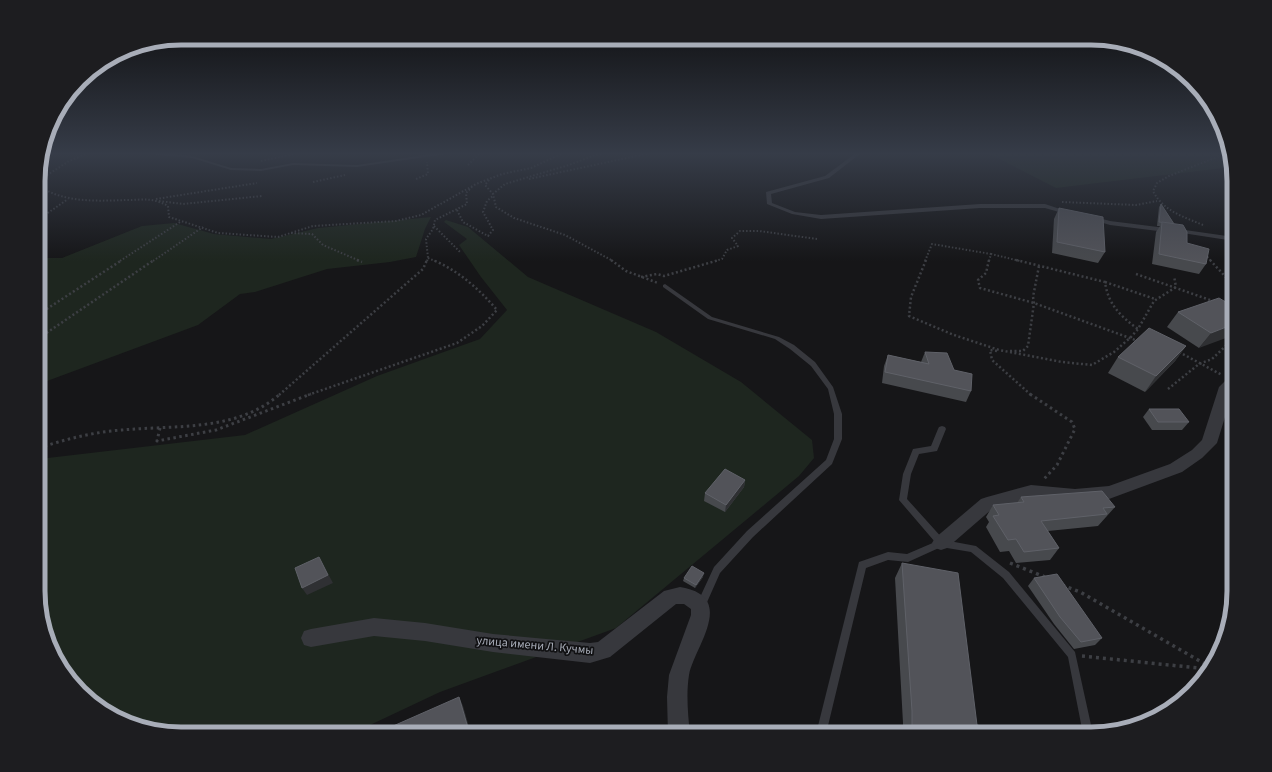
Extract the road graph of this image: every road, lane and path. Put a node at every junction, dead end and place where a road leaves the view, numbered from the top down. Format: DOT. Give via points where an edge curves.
graph roads {
  1 [pos="219,189"];
  2 [pos="467,189"];
  3 [pos="470,189"];
  4 [pos="488,189"];
  5 [pos="500,189"];
  6 [pos="783,189"];
  7 [pos="1154,189"];
  8 [pos="45,191"];
  9 [pos="493,195"];
  10 [pos="262,196"];
  11 [pos="68,199"];
  12 [pos="156,199"];
  13 [pos="1157,201"];
  14 [pos="1045,206"];
  15 [pos="457,210"];
  16 [pos="45,214"];
  17 [pos="1074,214"];
  18 [pos="1088,218"];
  19 [pos="181,222"];
  20 [pos="434,226"];
  21 [pos="204,227"];
  22 [pos="1209,227"];
  23 [pos="289,233"];
  24 [pos="1227,238"];
  25 [pos="817,239"];
  26 [pos="1199,249"];
  27 [pos="460,252"];
  28 [pos="991,254"];
  29 [pos="428,258"];
  30 [pos="362,262"];
  31 [pos="1039,266"];
  32 [pos="1136,274"];
  33 [pos="1174,276"];
  34 [pos="640,277"];
  35 [pos="1227,278"];
  36 [pos="1105,282"];
  37 [pos="664,286"];
  38 [pos="1176,287"];
  39 [pos="1156,299"];
  40 [pos="1215,302"];
  41 [pos="1034,303"];
  42 [pos="45,310"];
  43 [pos="1138,329"];
  44 [pos="45,334"];
  45 [pos="1129,339"];
  46 [pos="1141,341"];
  47 [pos="1227,345"];
  48 [pos="1174,350"];
  49 [pos="1005,352"];
  50 [pos="1199,364"];
  51 [pos="1227,377"];
  52 [pos="1227,386"];
  53 [pos="1168,389"];
  54 [pos="160,428"];
  55 [pos="942,429"];
  56 [pos="45,446"];
  57 [pos="1031,492"];
  58 [pos="941,543"];
  59 [pos="1006,562"];
  60 [pos="1046,578"];
  61 [pos="1060,584"];
  62 [pos="701,606"];
  63 [pos="311,638"];
  64 [pos="1072,655"];
  65 [pos="1205,665"];
  66 [pos="1203,667"];
  67 [pos="678,727"];
  68 [pos="824,727"];
  69 [pos="1087,727"];
  1 -- 12 [label="path"];
  2 -- 23 [label="path" via="421,215 396,221 313,226"];
  3 -- 15 [label="path" via="466,193 467,204"];
  4 -- 9 [label="path"];
  5 -- 9 [label="path"];
  6 -- 14 [label="lane" via="768,193 770,204 794,213 821,217 980,206"];
  7 -- 13 [label="path"];
  8 -- 11 [label="path"];
  9 -- 15 [label="path" via="487,201 483,212 493,230 488,236 463,222"];
  9 -- 34 [label="path" via="496,207 514,218 565,235"];
  10 -- 12 [label="path" via="183,204"];
  11 -- 12 [label="path"];
  11 -- 16 [label="path"];
  12 -- 19 [label="path" via="168,206 169,217"];
  13 -- 14 [label="path" via="1150,204 1068,201"];
  13 -- 22 [label="path" via="1170,210"];
  14 -- 17 [label="lane"];
  15 -- 20 [label="path" via="435,220"];
  18 -- 24 [label="lane"];
  19 -- 21 [label="path"];
  19 -- 42 [label="path"];
  20 -- 27 [label="path"];
  20 -- 29 [label="path" via="426,239"];
  21 -- 23 [label="path" via="231,236 278,236"];
  21 -- 44 [label="path"];
  23 -- 30 [label="path" via="312,234 323,245"];
  25 -- 34 [label="path" via="782,233 740,231 732,238 738,246 727,250 722,259 664,276 657,274"];
  26 -- 35 [label="path"];
  28 -- 31 [label="path"];
  28 -- 41 [label="path" via="986,273 978,280 980,288"];
  28 -- 49 [label="path" via="932,244 911,296 909,316"];
  29 -- 54 [label="path" via="423,270 270,402 230,420 196,426"];
  29 -- 54 [label="path" via="445,264 477,287 497,310 482,326 457,343 216,430 157,441"];
  31 -- 36 [label="path"];
  31 -- 41 [label="path"];
  32 -- 38 [label="path"];
  33 -- 38 [label="path"];
  34 -- 37 [label="path"];
  36 -- 39 [label="path"];
  36 -- 43 [label="path" via="1108,301 1126,321"];
  37 -- 62 [label="lane" via="710,318 777,338 792,347 814,364 831,388 838,414 838,439 829,462 750,534 716,570"];
  38 -- 39 [label="path"];
  38 -- 40 [label="path"];
  39 -- 43 [label="path"];
  41 -- 45 [label="path"];
  41 -- 49 [label="path" via="1028,346 1023,351"];
  43 -- 45 [label="path"];
  45 -- 46 [label="path"];
  45 -- 49 [label="path" via="1114,352 1092,365"];
  47 -- 50 [label="path" via="1212,359"];
  48 -- 50 [label="path" via="1188,355"];
  49 -- 57 [label="path" via="990,350 992,360 1026,392 1072,422 1075,429 1057,465"];
  50 -- 51 [label="path"];
  50 -- 53 [label="path"];
  52 -- 57 [label="street" via="1208,443 1176,468 1109,492 1075,496"];
  54 -- 56 [label="path" via="121,430 65,439"];
  55 -- 58 [label="lane" via="934,449 916,451 907,474 903,500"];
  57 -- 58 [label="street" via="987,504"];
  58 -- 64 [label="lane" via="973,549 1006,575"];
  58 -- 68 [label="lane" via="908,558 888,556 862,564"];
  59 -- 60 [label="path"];
  61 -- 65 [label="path" via="1080,592"];
  62 -- 63 [label="street, улица имени Л. Кучмы" via="693,598 680,594 671,597 604,650 590,653 374,627"];
  62 -- 67 [label="street" via="702,618 679,674"];
  64 -- 66 [label="path"];
  64 -- 69 [label="lane"];
}
